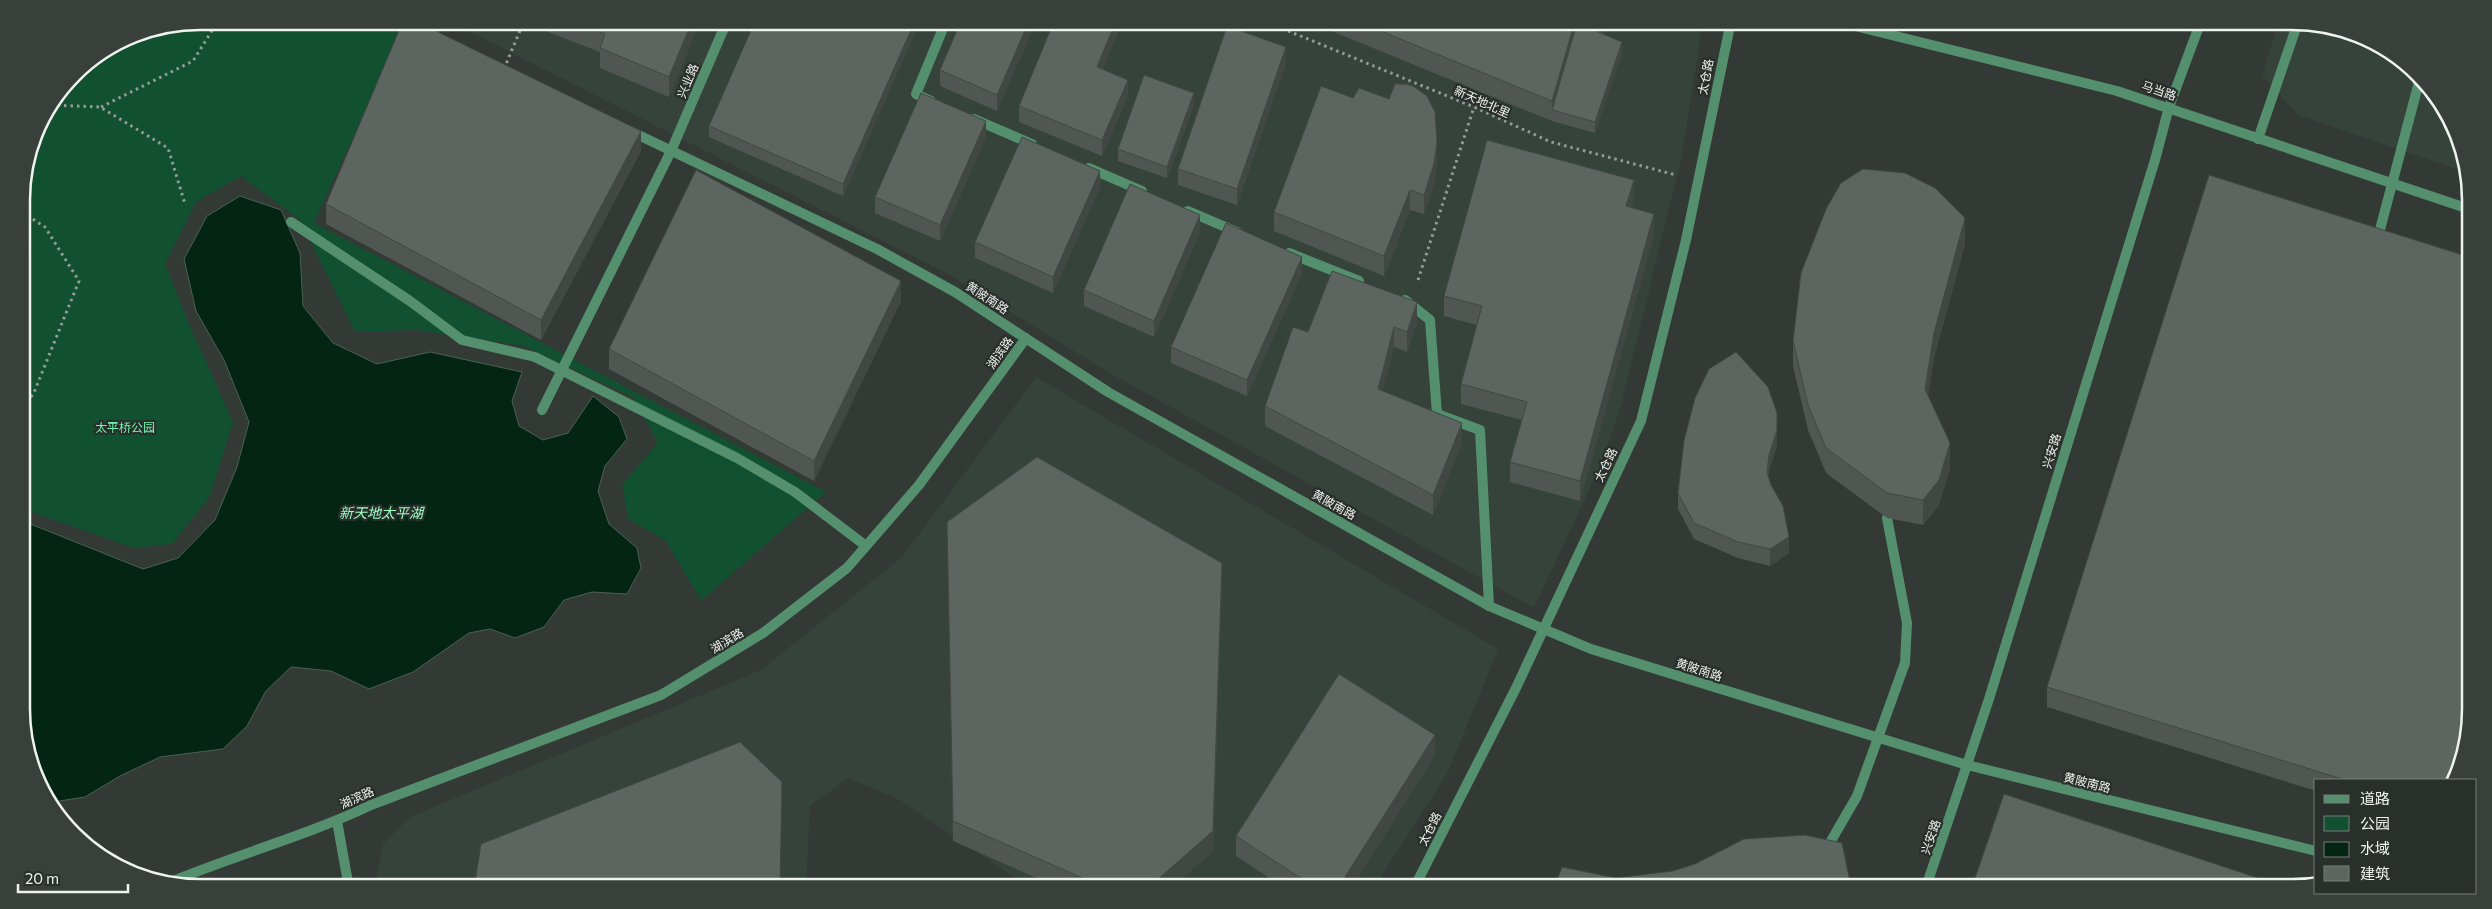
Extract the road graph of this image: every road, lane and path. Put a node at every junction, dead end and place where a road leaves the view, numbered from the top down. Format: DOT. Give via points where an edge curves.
graph roads {
  1 [pos="212,30"];
  2 [pos="520,30"];
  3 [pos="723,30"];
  4 [pos="942,30"];
  5 [pos="1286,30"];
  6 [pos="1729,30"];
  7 [pos="1870,30"];
  8 [pos="2197,30"];
  9 [pos="2295,30"];
  10 [pos="504,70"];
  11 [pos="2418,86"];
  12 [pos="59,105"];
  13 [pos="943,106"];
  14 [pos="100,107"];
  15 [pos="1474,107"];
  16 [pos="2169,107"];
  17 [pos="961,114"];
  18 [pos="619,126"];
  19 [pos="2258,139"];
  20 [pos="1043,149"];
  21 [pos="672,151"];
  22 [pos="1080,164"];
  23 [pos="1698,180"];
  24 [pos="1152,196"];
  25 [pos="185,204"];
  26 [pos="1179,207"];
  27 [pos="2462,207"];
  28 [pos="30,217"];
  29 [pos="291,222"];
  30 [pos="1243,234"];
  31 [pos="2376,247"];
  32 [pos="1279,249"];
  33 [pos="1370,286"];
  34 [pos="1395,296"];
  35 [pos="1411,302"];
  36 [pos="1026,338"];
  37 [pos="562,370"];
  38 [pos="30,397"];
  39 [pos="542,410"];
  40 [pos="1887,518"];
  41 [pos="866,546"];
  42 [pos="1489,606"];
  43 [pos="1542,629"];
  44 [pos="1967,765"];
  45 [pos="337,821"];
  46 [pos="2314,851"];
  47 [pos="1818,863"];
  48 [pos="181,878"];
  49 [pos="347,879"];
  50 [pos="1419,879"];
  51 [pos="1929,879"];
  1 -- 14 [label="path" via="192,61"];
  2 -- 10 [label="path"];
  3 -- 21 [label="street, 兴业路"];
  4 -- 13 [label="street" via="916,94"];
  5 -- 15 [label="path, 新天地北里"];
  6 -- 23 [label="street, 太仓路"];
  7 -- 16 [label="street, 马当路" via="2117,91"];
  8 -- 16 [label="street, 兴安路"];
  9 -- 19 [label="street"];
  11 -- 31 [label="street"];
  12 -- 14 [label="path"];
  14 -- 25 [label="path" via="168,148"];
  15 -- 23 [label="path, 新天地北里" via="1551,142"];
  15 -- 35 [label="path"];
  16 -- 19 [label="street, 马当路"];
  16 -- 44 [label="street, 兴安路"];
  17 -- 20 [label="street"];
  18 -- 21 [label="street, 黄陂南路"];
  19 -- 27 [label="street, 马当路"];
  21 -- 36 [label="street, 黄陂南路" via="877,249 955,292"];
  21 -- 37 [label="street, 兴业路"];
  22 -- 24 [label="street"];
  23 -- 43 [label="street, 太仓路" via="1642,421"];
  26 -- 30 [label="street"];
  28 -- 38 [label="path" via="45,227 79,281"];
  29 -- 37 [label="street" via="410,301 462,340 535,357"];
  32 -- 33 [label="street"];
  34 -- 35 [label="street"];
  35 -- 42 [label="street" via="1430,320 1437,414 1480,430"];
  36 -- 41 [label="street, 湖滨路" via="919,485"];
  36 -- 42 [label="street, 黄陂南路" via="1108,392"];
  37 -- 39 [label="street, 兴业路"];
  37 -- 41 [label="street" via="737,458 795,492"];
  40 -- 47 [label="street" via="1907,622 1905,663 1857,796"];
  41 -- 45 [label="street, 湖滨路" via="847,568 763,633 661,695 380,801"];
  42 -- 43 [label="street, 黄陂南路"];
  43 -- 44 [label="street, 黄陂南路" via="1591,649"];
  43 -- 50 [label="street, 太仓路" via="1516,688"];
  44 -- 46 [label="street, 黄陂南路"];
  44 -- 51 [label="street, 兴安路"];
  45 -- 48 [label="street, 湖滨路"];
  45 -- 49 [label="street, 湖滨路"];
}
